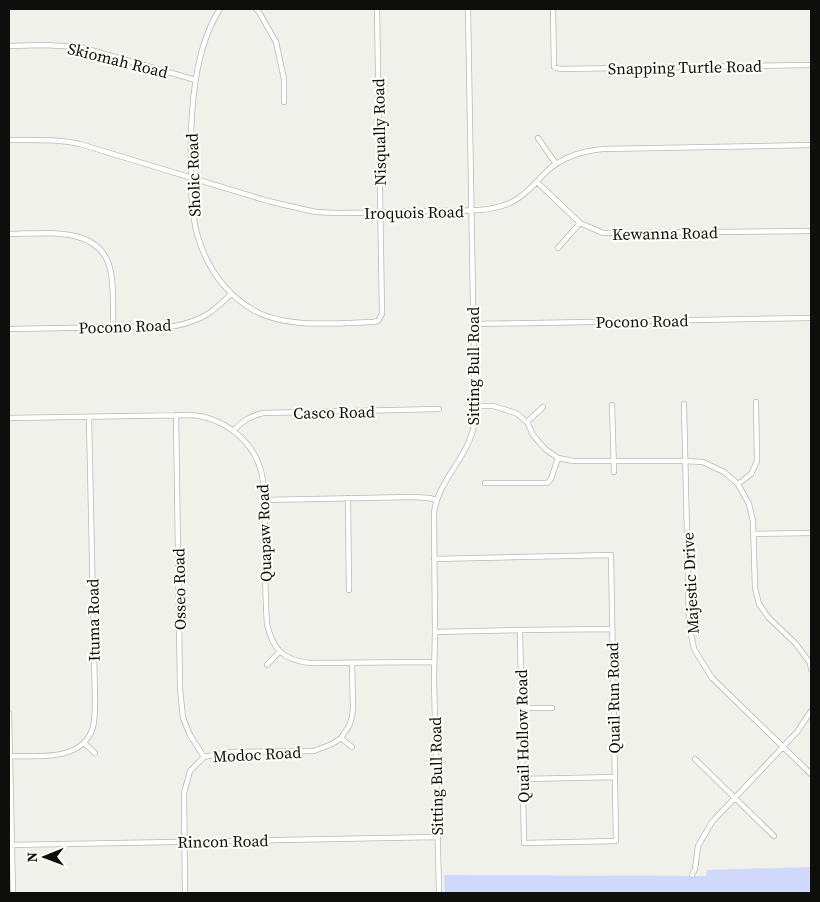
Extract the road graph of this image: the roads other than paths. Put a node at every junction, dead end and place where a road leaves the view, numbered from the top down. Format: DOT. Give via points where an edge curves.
graph roads {
  1 [pos="220,9"];
  2 [pos="256,9"];
  3 [pos="377,9"];
  4 [pos="468,9"];
  5 [pos="553,9"];
  6 [pos="9,46"];
  7 [pos="811,65"];
  8 [pos="196,80"];
  9 [pos="284,102"];
  10 [pos="538,138"];
  11 [pos="9,140"];
  12 [pos="811,145"];
  13 [pos="556,164"];
  14 [pos="191,177"];
  15 [pos="537,182"];
  16 [pos="472,211"];
  17 [pos="380,212"];
  18 [pos="580,223"];
  19 [pos="811,231"];
  20 [pos="9,234"];
  21 [pos="558,248"];
  22 [pos="231,294"];
  23 [pos="382,314"];
  24 [pos="811,318"];
  25 [pos="474,324"];
  26 [pos="113,327"];
  27 [pos="9,329"];
  28 [pos="756,402"];
  29 [pos="684,404"];
  30 [pos="612,405"];
  31 [pos="475,406"];
  32 [pos="543,407"];
  33 [pos="439,409"];
  34 [pos="176,415"];
  35 [pos="89,417"];
  36 [pos="9,418"];
  37 [pos="527,422"];
  38 [pos="234,430"];
  39 [pos="558,458"];
  40 [pos="685,460"];
  41 [pos="613,461"];
  42 [pos="614,472"];
  43 [pos="485,483"];
  44 [pos="738,484"];
  45 [pos="348,498"];
  46 [pos="264,500"];
  47 [pos="437,500"];
  48 [pos="811,533"];
  49 [pos="754,534"];
  50 [pos="434,559"];
  51 [pos="349,590"];
  52 [pos="612,629"];
  53 [pos="520,630"];
  54 [pos="436,632"];
  55 [pos="279,652"];
  56 [pos="434,662"];
  57 [pos="352,663"];
  58 [pos="267,665"];
  59 [pos="811,669"];
  60 [pos="522,708"];
  61 [pos="552,708"];
  62 [pos="811,711"];
  63 [pos="9,713"];
  64 [pos="341,738"];
  65 [pos="84,743"];
  66 [pos="352,747"];
  67 [pos="783,747"];
  68 [pos="95,753"];
  69 [pos="10,756"];
  70 [pos="204,757"];
  71 [pos="695,759"];
  72 [pos="811,774"];
  73 [pos="615,777"];
  74 [pos="523,779"];
  75 [pos="735,798"];
  76 [pos="774,836"];
  77 [pos="437,837"];
  78 [pos="184,842"];
  79 [pos="524,843"];
  80 [pos="10,845"];
  81 [pos="692,875"];
  82 [pos="12,893"];
  83 [pos="185,893"];
  84 [pos="439,893"];
  1 -- 8 [label="street, Sholic Road" via="207,35"];
  2 -- 9 [label="street" via="276,42 284,79"];
  3 -- 17 [label="street, Nisqually Road"];
  4 -- 16 [label="street, Sitting Bull Road"];
  5 -- 7 [label="street, Snapping Turtle Road" via="554,67 560,69"];
  6 -- 8 [label="street, Skiomah Road" via="80,47"];
  8 -- 14 [label="street, Sholic Road" via="191,121"];
  10 -- 13 [label="street"];
  11 -- 14 [label="street, Iroquois Road" via="80,144"];
  12 -- 13 [label="street, Iroquois Road" via="603,148 568,157"];
  13 -- 15 [label="street, Iroquois Road"];
  14 -- 17 [label="street, Iroquois Road" via="316,212"];
  14 -- 22 [label="street, Sholic Road" via="193,213 201,246 213,271"];
  15 -- 16 [label="street, Iroquois Road" via="510,203"];
  15 -- 18 [label="street, Kewanna Road"];
  16 -- 17 [label="street, Iroquois Road"];
  16 -- 25 [label="street, Sitting Bull Road"];
  17 -- 23 [label="street, Nisqually Road"];
  18 -- 19 [label="street, Kewanna Road" via="603,234"];
  18 -- 21 [label="street"];
  20 -- 26 [label="street" via="72,235 99,249 111,271"];
  22 -- 23 [label="street, Sholic Road" via="264,315 289,322 373,322 378,321"];
  22 -- 26 [label="street, Pocono Road" via="216,309 191,322 161,327"];
  24 -- 25 [label="street, Pocono Road"];
  25 -- 31 [label="street, Sitting Bull Road"];
  26 -- 27 [label="street, Pocono Road"];
  28 -- 44 [label="street" via="757,461 751,474"];
  29 -- 40 [label="street, Majestic Drive"];
  30 -- 41 [label="street"];
  31 -- 37 [label="street" via="501,408 516,413"];
  31 -- 47 [label="street, Sitting Bull Road" via="471,440"];
  32 -- 37 [label="street"];
  33 -- 38 [label="street, Casco Road" via="263,413 243,421"];
  34 -- 35 [label="street, Quapaw Road"];
  34 -- 38 [label="street, Quapaw Road" via="202,416"];
  34 -- 70 [label="street, Osseo Road" via="180,688 183,718"];
  35 -- 36 [label="street, Quapaw Road"];
  35 -- 65 [label="street, Ituma Road" via="95,700 92,729"];
  37 -- 39 [label="street" via="545,449"];
  38 -- 46 [label="street, Quapaw Road" via="257,460"];
  39 -- 41 [label="street"];
  39 -- 43 [label="street" via="547,483"];
  40 -- 41 [label="street"];
  40 -- 44 [label="street" via="702,462 724,472"];
  40 -- 67 [label="street, Majestic Drive" via="688,622 694,649 712,678"];
  41 -- 42 [label="street"];
  44 -- 49 [label="street" via="749,504"];
  45 -- 46 [label="street"];
  45 -- 47 [label="street"];
  45 -- 51 [label="street"];
  46 -- 55 [label="street, Quapaw Road" via="267,624 272,643"];
  47 -- 50 [label="street, Sitting Bull Road" via="433,520"];
  48 -- 49 [label="street"];
  49 -- 59 [label="street" via="755,588 759,604 768,618 796,644"];
  50 -- 52 [label="street, Quail Run Road" via="611,555"];
  50 -- 54 [label="street, Sitting Bull Road"];
  52 -- 53 [label="street"];
  52 -- 73 [label="street, Quail Run Road"];
  53 -- 54 [label="street"];
  53 -- 60 [label="street, Quail Hollow Road"];
  54 -- 56 [label="street, Sitting Bull Road"];
  55 -- 57 [label="street" via="301,662"];
  55 -- 58 [label="street"];
  56 -- 57 [label="street"];
  56 -- 77 [label="street, Sitting Bull Road"];
  57 -- 64 [label="street" via="352,717"];
  60 -- 61 [label="street"];
  60 -- 74 [label="street, Quail Hollow Road"];
  62 -- 67 [label="street"];
  63 -- 69 [label="street"];
  64 -- 66 [label="street"];
  64 -- 70 [label="street, Modoc Road" via="314,751 228,752"];
  65 -- 68 [label="street"];
  65 -- 69 [label="street" via="56,755"];
  67 -- 72 [label="street, Majestic Drive"];
  67 -- 75 [label="street"];
  69 -- 80 [label="street"];
  70 -- 78 [label="street, Modoc Road" via="190,771 184,793"];
  71 -- 75 [label="street"];
  73 -- 74 [label="street"];
  73 -- 79 [label="street, Quail Run Road" via="616,841"];
  74 -- 79 [label="street, Quail Hollow Road"];
  75 -- 76 [label="street"];
  75 -- 81 [label="street" via="712,822 698,846"];
  77 -- 78 [label="street, Rincon Road"];
  77 -- 84 [label="street, Sitting Bull Road"];
  78 -- 80 [label="street, Rincon Road"];
  78 -- 83 [label="street, Modoc Road"];
  80 -- 82 [label="street"];
}
